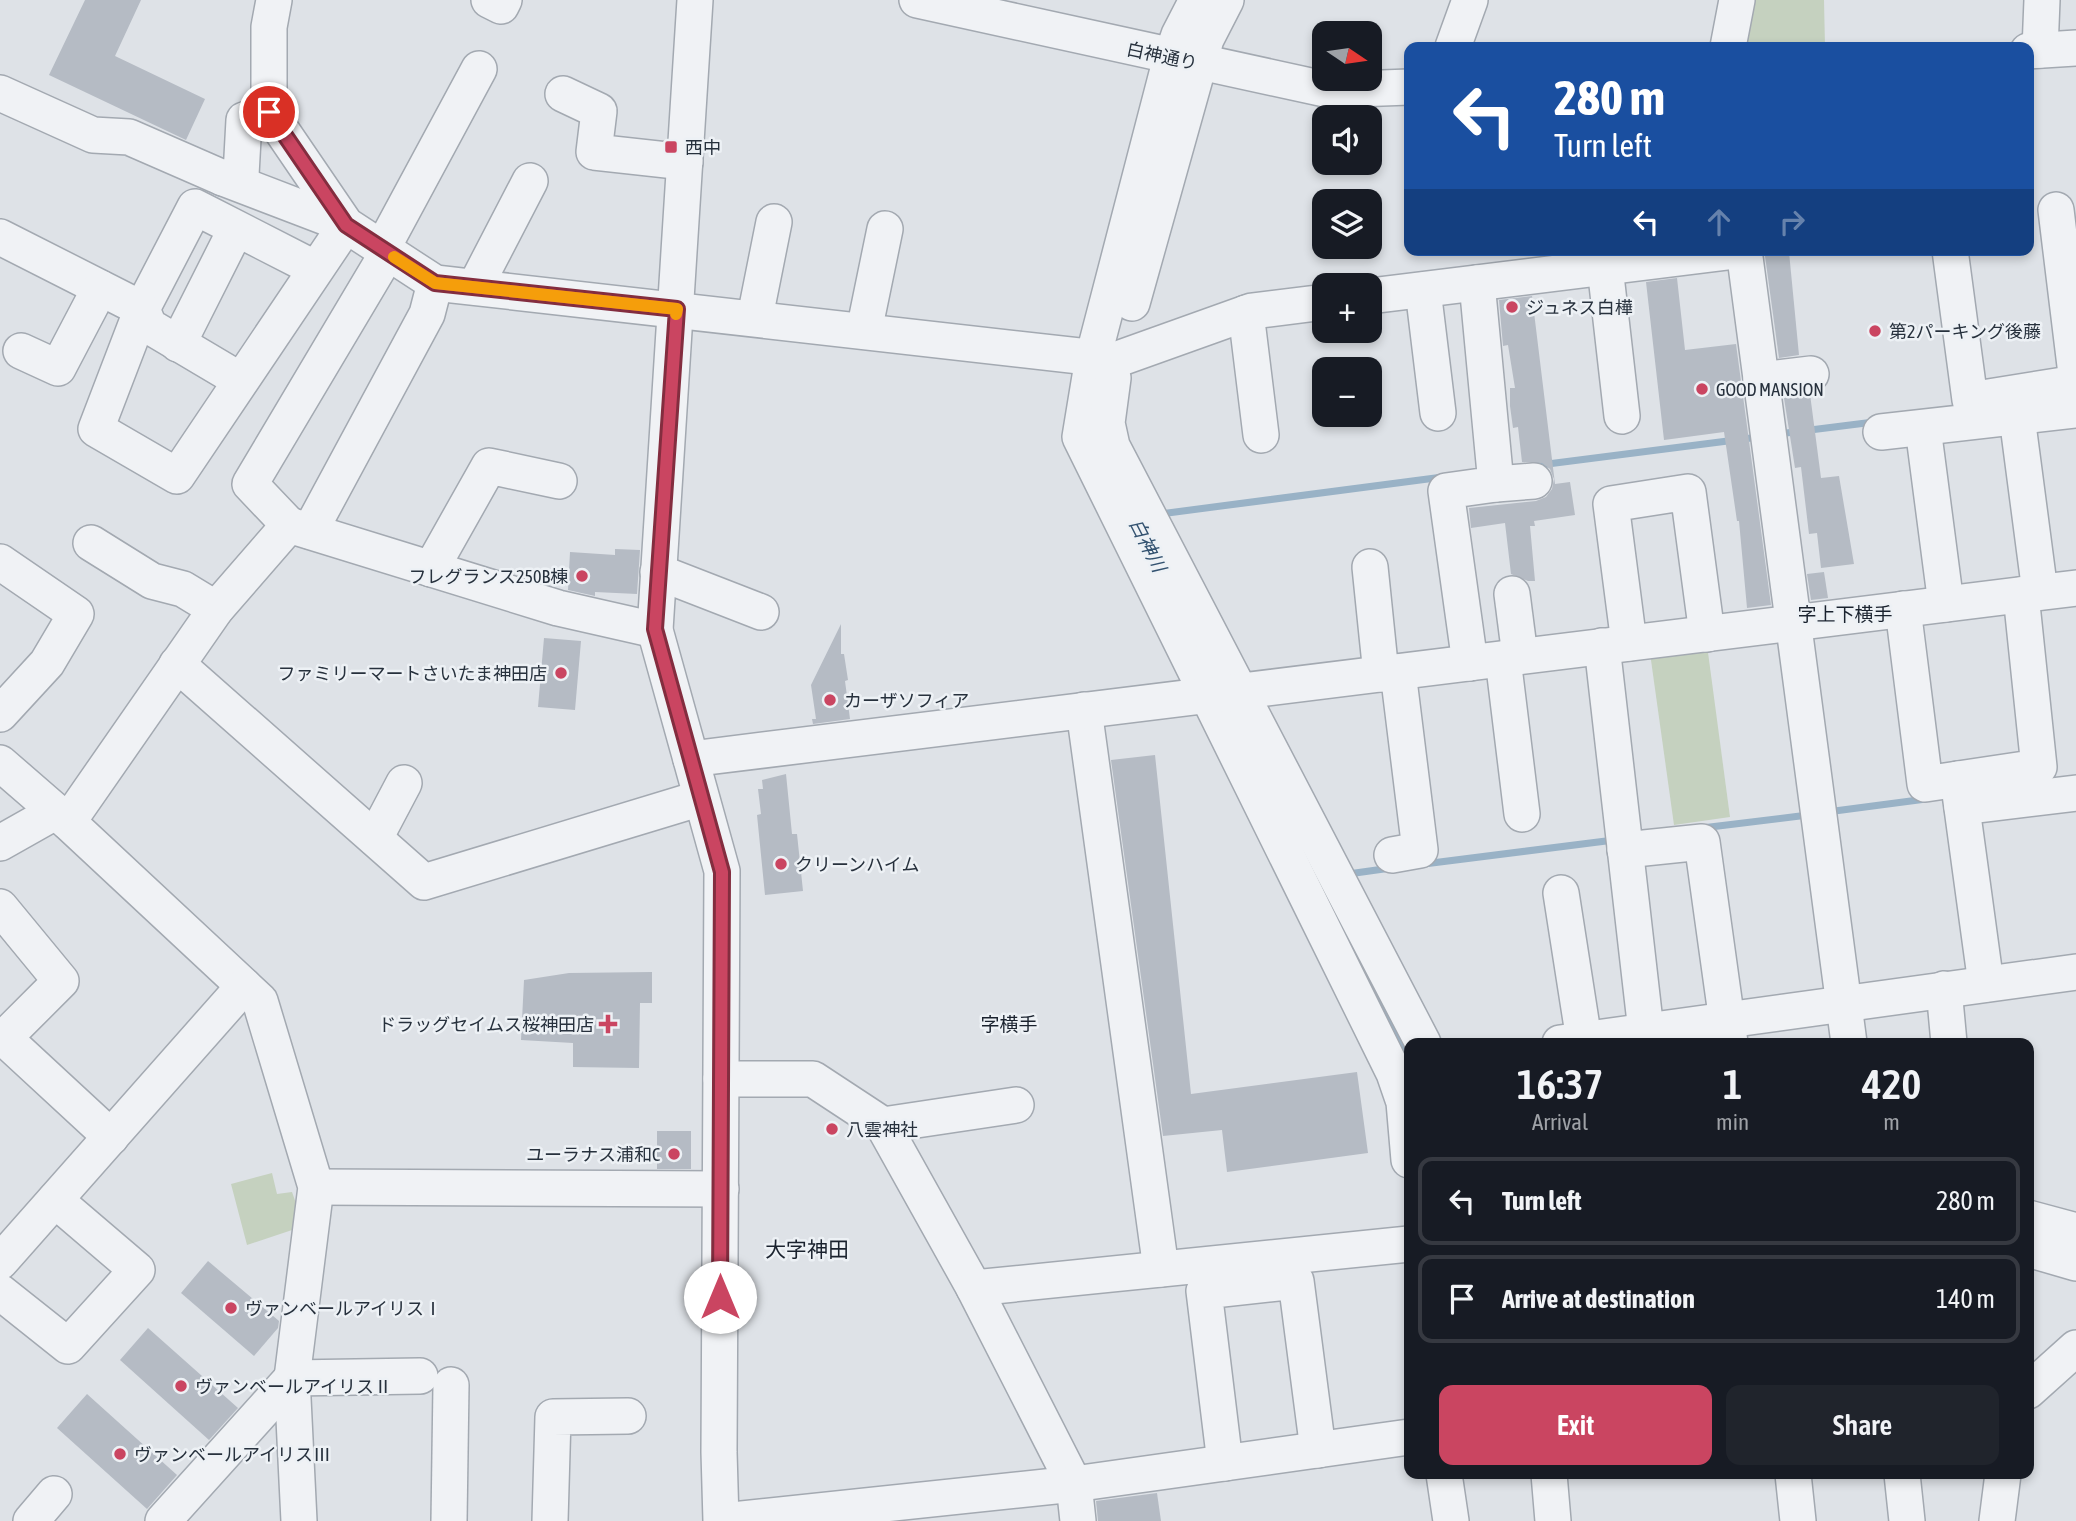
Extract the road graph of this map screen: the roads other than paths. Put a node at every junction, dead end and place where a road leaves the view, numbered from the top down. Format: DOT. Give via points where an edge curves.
graph roads {
  1 [pos="274,0"];
  2 [pos="489,0"];
  3 [pos="505,0"];
  4 [pos="695,0"];
  5 [pos="917,0"];
  6 [pos="1197,0"];
  7 [pos="1226,0"];
  8 [pos="1470,0"];
  9 [pos="1737,0"];
  10 [pos="2042,0"];
  11 [pos="994,9"];
  12 [pos="1455,42"];
  13 [pos="1729,42"];
  14 [pos="2076,48"];
  15 [pos="2034,50"];
  16 [pos="1186,61"];
  17 [pos="479,69"];
  18 [pos="1404,87"];
  19 [pos="0,93"];
  20 [pos="563,94"];
  21 [pos="269,112"];
  22 [pos="685,162"];
  23 [pos="223,178"];
  24 [pos="530,181"];
  25 [pos="2053,210"];
  26 [pos="774,222"];
  27 [pos="346,225"];
  28 [pos="236,229"];
  29 [pos="886,229"];
  30 [pos="0,237"];
  31 [pos="385,250"];
  32 [pos="1695,256"];
  33 [pos="1745,256"];
  34 [pos="1952,256"];
  35 [pos="1605,267"];
  36 [pos="316,269"];
  37 [pos="435,283"];
  38 [pos="1477,283"];
  39 [pos="475,287"];
  40 [pos="100,288"];
  41 [pos="1423,290"];
  42 [pos="1382,295"];
  43 [pos="1312,304"];
  44 [pos="142,309"];
  45 [pos="677,309"];
  46 [pos="1245,313"];
  47 [pos="755,317"];
  48 [pos="864,331"];
  49 [pos="178,344"];
  50 [pos="20,351"];
  51 [pos="1105,359"];
  52 [pos="1811,374"];
  53 [pos="2076,374"];
  54 [pos="240,380"];
  55 [pos="1761,380"];
  56 [pos="2076,383"];
  57 [pos="2045,407"];
  58 [pos="1438,413"];
  59 [pos="1622,416"];
  60 [pos="1923,428"];
  61 [pos="1881,432"];
  62 [pos="1261,435"];
  63 [pos="559,481"];
  64 [pos="1534,481"];
  65 [pos="1496,484"];
  66 [pos="300,528"];
  67 [pos="92,543"];
  68 [pos="0,562"];
  69 [pos="1370,567"];
  70 [pos="431,569"];
  71 [pos="658,572"];
  72 [pos="2076,588"];
  73 [pos="1512,594"];
  74 [pos="2031,594"];
  75 [pos="1946,604"];
  76 [pos="216,609"];
  77 [pos="1903,609"];
  78 [pos="761,612"];
  79 [pos="1793,623"];
  80 [pos="655,629"];
  81 [pos="1707,634"];
  82 [pos="1616,645"];
  83 [pos="1497,659"];
  84 [pos="177,664"];
  85 [pos="1389,673"];
  86 [pos="1241,691"];
  87 [pos="1207,695"];
  88 [pos="1084,710"];
  89 [pos="0,714"];
  90 [pos="691,759"];
  91 [pos="0,763"];
  92 [pos="404,783"];
  93 [pos="1960,793"];
  94 [pos="2076,793"];
  95 [pos="701,798"];
  96 [pos="1522,814"];
  97 [pos="62,817"];
  98 [pos="375,838"];
  99 [pos="0,843"];
  100 [pos="1625,850"];
  101 [pos="1392,855"];
  102 [pos="1561,893"];
  103 [pos="0,907"];
  104 [pos="2076,972"];
  105 [pos="1986,984"];
  106 [pos="244,986"];
  107 [pos="1944,989"];
  108 [pos="1843,1002"];
  109 [pos="1646,1031"];
  110 [pos="1728,1031"];
  111 [pos="1420,1038"];
  112 [pos="1572,1038"];
  113 [pos="1594,1038"];
  114 [pos="1848,1038"];
  115 [pos="1949,1038"];
  116 [pos="1401,1071"];
  117 [pos="721,1079"];
  118 [pos="1404,1102"];
  119 [pos="1016,1105"];
  120 [pos="883,1125"];
  121 [pos="111,1137"];
  122 [pos="316,1187"];
  123 [pos="720,1189"];
  124 [pos="55,1200"];
  125 [pos="2034,1220"];
  126 [pos="2076,1231"];
  127 [pos="1404,1245"];
  128 [pos="2034,1251"];
  129 [pos="0,1262"];
  130 [pos="2076,1263"];
  131 [pos="1161,1269"];
  132 [pos="974,1288"];
  133 [pos="0,1292"];
  134 [pos="2076,1348"];
  135 [pos="292,1378"];
  136 [pos="2034,1386"];
  137 [pos="628,1416"];
  138 [pos="1404,1438"];
  139 [pos="1318,1450"];
  140 [pos="1225,1463"];
  141 [pos="1445,1479"];
  142 [pos="1549,1479"];
  143 [pos="1794,1479"];
  144 [pos="1903,1479"];
  145 [pos="2002,1479"];
  146 [pos="1074,1484"];
  147 [pos="54,1494"];
  148 [pos="31,1521"];
  149 [pos="163,1521"];
  150 [pos="299,1521"];
  151 [pos="449,1521"];
  152 [pos="550,1521"];
  153 [pos="722,1521"];
  154 [pos="1078,1521"];
  155 [pos="1451,1521"];
  156 [pos="1553,1521"];
  157 [pos="1798,1521"];
  158 [pos="1907,1521"];
  159 [pos="1997,1521"];
  1 -- 21 [label="street" via="269,27"];
  2 -- 3 [label="street" via="501,6"];
  4 -- 22 [label="street"];
  5 -- 11 [label="street, 白神通り"];
  6 -- 16 [label="street" via="1179,35"];
  7 -- 16 [label="street" via="1206,39"];
  8 -- 12 [label="street"];
  9 -- 13 [label="street"];
  10 -- 15 [label="street"];
  11 -- 16 [label="street, 白神通り"];
  14 -- 15 [label="street"];
  16 -- 18 [label="street, 白神通り" via="1329,90"];
  16 -- 51 [label="street"];
  17 -- 31 [label="street"];
  19 -- 23 [label="street" via="93,135 129,137"];
  20 -- 22 [label="street" via="599,111 594,152"];
  21 -- 23 [label="street" via="244,120 241,175"];
  21 -- 27 [label="street"];
  22 -- 45 [label="street"];
  23 -- 27 [label="street"];
  24 -- 39 [label="street"];
  25 -- 53 [label="street"];
  26 -- 47 [label="street"];
  27 -- 31 [label="street"];
  27 -- 36 [label="street"];
  28 -- 36 [label="street"];
  28 -- 44 [label="street" via="195,207"];
  28 -- 49 [label="street"];
  29 -- 48 [label="street"];
  30 -- 40 [label="street"];
  31 -- 37 [label="street"];
  31 -- 66 [label="street" via="250,484"];
  32 -- 35 [label="street"];
  33 -- 55 [label="street"];
  34 -- 57 [label="street" via="1970,400"];
  35 -- 38 [label="street"];
  35 -- 59 [label="street"];
  36 -- 54 [label="street"];
  37 -- 39 [label="street"];
  37 -- 66 [label="street" via="427,314"];
  38 -- 41 [label="street"];
  38 -- 65 [label="street"];
  39 -- 45 [label="street"];
  40 -- 44 [label="street"];
  40 -- 50 [label="street" via="58,368"];
  41 -- 42 [label="street"];
  41 -- 58 [label="street"];
  43 -- 46 [label="street"];
  44 -- 49 [label="street" via="149,326"];
  44 -- 54 [label="street" via="96,429 177,476"];
  45 -- 47 [label="street"];
  45 -- 71 [label="street"];
  46 -- 51 [label="street"];
  46 -- 62 [label="street"];
  47 -- 48 [label="street"];
  48 -- 51 [label="street"];
  49 -- 54 [label="street"];
  51 -- 86 [label="street" via="1112,446"];
  51 -- 87 [label="street" via="1080,438"];
  52 -- 55 [label="street"];
  55 -- 79 [label="street"];
  56 -- 57 [label="street"];
  57 -- 60 [label="street"];
  57 -- 74 [label="street"];
  60 -- 61 [label="street"];
  60 -- 75 [label="street"];
  63 -- 70 [label="street" via="489,466"];
  64 -- 65 [label="street"];
  65 -- 83 [label="street" via="1446,491"];
  66 -- 70 [label="street"];
  66 -- 76 [label="street"];
  67 -- 76 [label="street" via="152,581 183,589"];
  68 -- 89 [label="street" via="76,614 47,663"];
  69 -- 85 [label="street"];
  70 -- 80 [label="street" via="558,608"];
  71 -- 78 [label="street"];
  71 -- 80 [label="street"];
  72 -- 74 [label="street"];
  73 -- 83 [label="street"];
  74 -- 75 [label="street"];
  74 -- 93 [label="street" via="2039,766"];
  75 -- 77 [label="street"];
  76 -- 84 [label="street"];
  77 -- 79 [label="street"];
  77 -- 93 [label="street" via="1925,784"];
  79 -- 81 [label="street"];
  79 -- 108 [label="street"];
  80 -- 90 [label="street"];
  81 -- 82 [label="street"];
  81 -- 82 [label="street" via="1688,492 1611,504"];
  82 -- 83 [label="street"];
  82 -- 100 [label="street"];
  83 -- 85 [label="street"];
  83 -- 96 [label="street"];
  84 -- 97 [label="street"];
  84 -- 98 [label="street"];
  85 -- 86 [label="street"];
  85 -- 101 [label="street" via="1420,850"];
  86 -- 87 [label="street"];
  86 -- 111 [label="street"];
  87 -- 88 [label="street"];
  87 -- 116 [label="street"];
  88 -- 90 [label="street"];
  88 -- 131 [label="street"];
  90 -- 95 [label="street"];
  91 -- 97 [label="street"];
  92 -- 98 [label="street"];
  93 -- 94 [label="street"];
  93 -- 105 [label="street"];
  95 -- 98 [label="street" via="424,882"];
  95 -- 117 [label="street" via="722,872"];
  97 -- 99 [label="street"];
  97 -- 106 [label="street"];
  100 -- 109 [label="street"];
  100 -- 110 [label="street" via="1702,842"];
  102 -- 112 [label="street"];
  103 -- 121 [label="street" via="61,981 4,1038"];
  104 -- 105 [label="street"];
  105 -- 107 [label="street"];
  106 -- 121 [label="street"];
  106 -- 122 [label="street" via="260,1001"];
  107 -- 108 [label="street"];
  107 -- 115 [label="street"];
  108 -- 110 [label="street"];
  108 -- 114 [label="street"];
  109 -- 110 [label="street"];
  109 -- 113 [label="street"];
  116 -- 118 [label="street"];
  117 -- 120 [label="street" via="813,1079"];
  117 -- 123 [label="street"];
  119 -- 120 [label="street"];
  120 -- 132 [label="street"];
  121 -- 124 [label="street"];
  122 -- 123 [label="street"];
  122 -- 135 [label="street"];
  123 -- 153 [label="street"];
  124 -- 129 [label="street"];
  124 -- 133 [label="street" via="137,1270 68,1346"];
  125 -- 126 [label="street"];
  127 -- 131 [label="street"];
  128 -- 130 [label="street"];
  131 -- 132 [label="street"];
  132 -- 146 [label="street"];
  134 -- 136 [label="street"];
  135 -- 149 [label="street"];
  135 -- 150 [label="street"];
  135 -- 151 [label="street" via="436,1380"];
  137 -- 152 [label="street" via="553,1418"];
  138 -- 139 [label="street"];
  139 -- 140 [label="street"];
  139 -- 140 [label="street" via="1296,1281 1204,1291"];
  140 -- 146 [label="street"];
  141 -- 155 [label="street"];
  142 -- 156 [label="street"];
  143 -- 157 [label="street"];
  144 -- 158 [label="street"];
  145 -- 159 [label="street"];
  146 -- 153 [label="street"];
  146 -- 154 [label="street"];
  147 -- 148 [label="street"];
}
